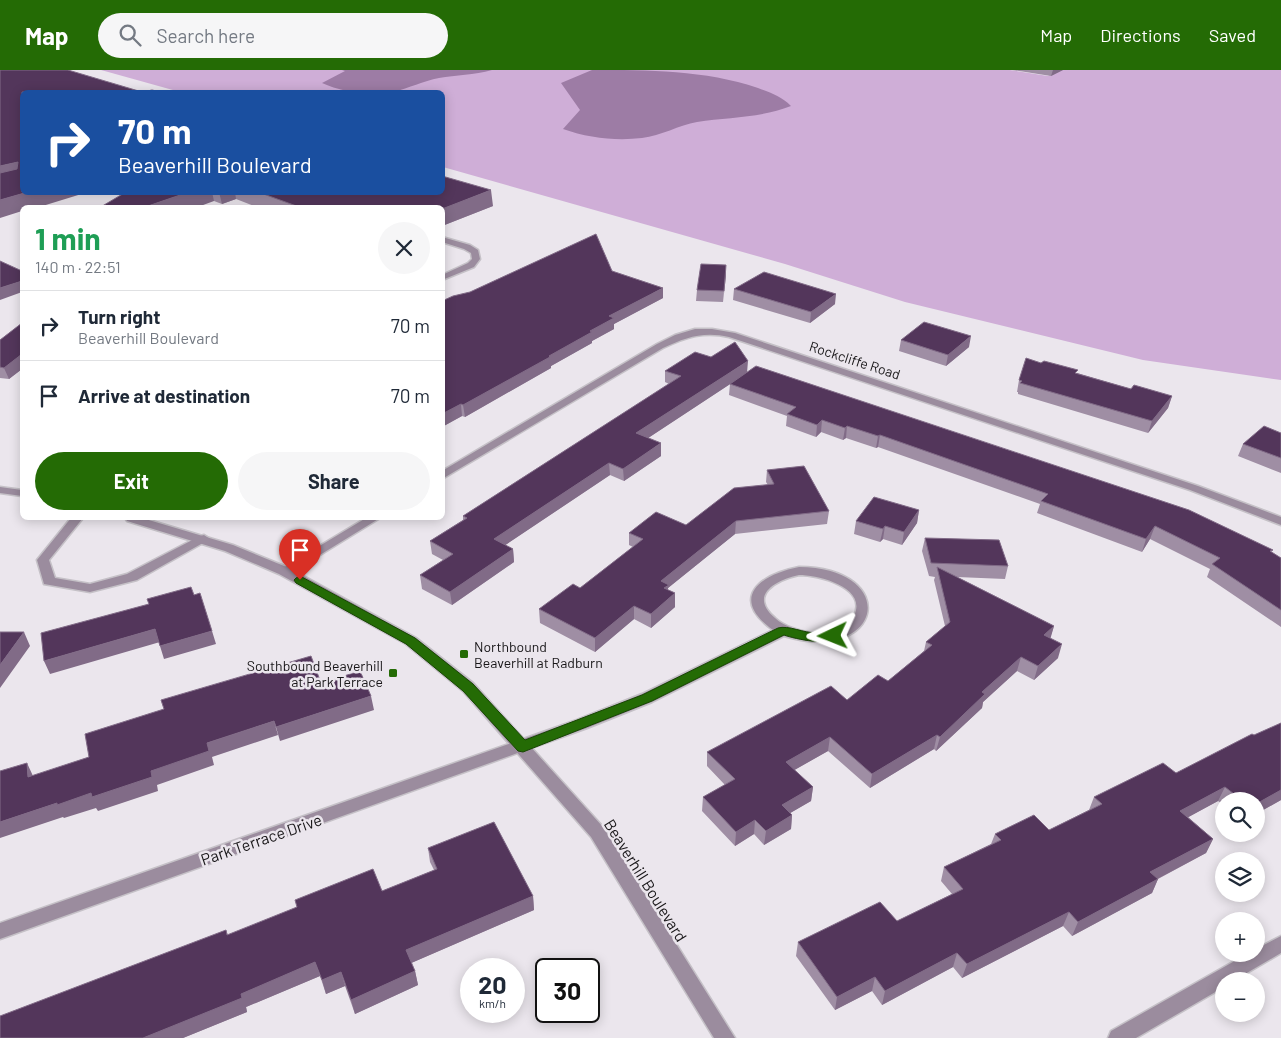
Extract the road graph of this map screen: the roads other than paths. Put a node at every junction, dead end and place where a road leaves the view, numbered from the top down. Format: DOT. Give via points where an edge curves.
graph roads {
  1 [pos="445,240"];
  2 [pos="445,277"];
  3 [pos="445,474"];
  4 [pos="0,490"];
  5 [pos="20,493"];
  6 [pos="75,520"];
  7 [pos="138,520"];
  8 [pos="371,520"];
  9 [pos="1281,520"];
  10 [pos="204,539"];
  11 [pos="284,571"];
  12 [pos="783,631"];
  13 [pos="523,747"];
  14 [pos="0,931"];
  15 [pos="1281,944"];
  16 [pos="725,1038"];
  17 [pos="1118,1038"];
  1 -- 2 [label="street" via="467,247 475,252 476,258 471,265"];
  3 -- 9 [label="street, Rockcliffe Road" via="660,346 680,335 702,330 732,335 1194,488"];
  4 -- 5 [label="street"];
  6 -- 10 [label="street" via="43,560 49,581 90,588 124,579"];
  7 -- 10 [label="street, Beaverhill Boulevard"];
  8 -- 11 [label="street"];
  10 -- 11 [label="street, Beaverhill Boulevard"];
  11 -- 13 [label="street, Beaverhill Boulevard" via="411,641 468,687"];
  12 -- 12 [label="street" via="799,636 833,636 857,622 862,613 862,602 846,583 833,576 799,571 782,574 760,589 757,600 760,611 769,622"];
  12 -- 13 [label="street, Park Terrace Drive" via="647,698"];
  13 -- 14 [label="street, Park Terrace Drive"];
  13 -- 16 [label="street, Beaverhill Boulevard" via="597,832"];
  15 -- 17 [label="street"];
}
